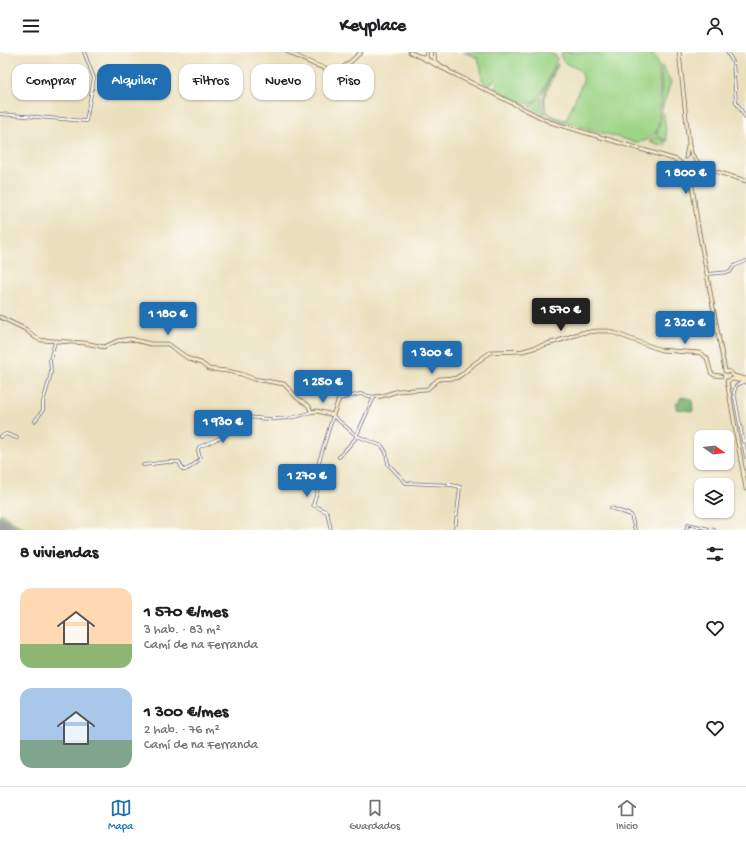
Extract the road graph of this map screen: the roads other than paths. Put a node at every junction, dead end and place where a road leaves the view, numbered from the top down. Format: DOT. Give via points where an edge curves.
graph roads {
  1 [pos="84,52"];
  2 [pos="288,52"];
  3 [pos="361,52"];
  4 [pos="411,52"];
  5 [pos="427,52"];
  6 [pos="434,52"];
  7 [pos="679,52"];
  8 [pos="727,52"];
  9 [pos="435,56"];
  10 [pos="428,59"];
  11 [pos="452,74"];
  12 [pos="492,93"];
  13 [pos="0,114"];
  14 [pos="746,118"];
  15 [pos="688,139"];
  16 [pos="695,157"];
  17 [pos="686,158"];
  18 [pos="677,160"];
  19 [pos="698,162"];
  20 [pos="683,165"];
  21 [pos="696,169"];
  22 [pos="707,169"];
  23 [pos="687,170"];
  24 [pos="746,181"];
  25 [pos="696,216"];
  26 [pos="746,261"];
  27 [pos="706,275"];
  28 [pos="0,317"];
  29 [pos="55,342"];
  30 [pos="725,369"];
  31 [pos="731,374"];
  32 [pos="721,376"];
  33 [pos="728,380"];
  34 [pos="743,381"];
  35 [pos="374,397"];
  36 [pos="339,399"];
  37 [pos="311,412"];
  38 [pos="333,416"];
  39 [pos="35,421"];
  40 [pos="357,436"];
  41 [pos="0,437"];
  42 [pos="17,438"];
  43 [pos="339,457"];
  44 [pos="746,457"];
  45 [pos="143,465"];
  46 [pos="746,489"];
  47 [pos="611,508"];
  48 [pos="331,530"];
  49 [pos="455,530"];
  50 [pos="635,530"];
  51 [pos="686,530"];
  52 [pos="714,530"];
  1 -- 13 [label="street" via="94,78 86,121"];
  2 -- 3 [label="main road" via="334,70 344,67"];
  4 -- 5 [label="main road"];
  4 -- 10 [label="main road"];
  4 -- 11 [label="main road"];
  5 -- 10 [label="main road"];
  6 -- 9 [label="main road"];
  7 -- 15 [label="main road"];
  8 -- 14 [label="street" via="733,62 736,102"];
  9 -- 10 [label="main road"];
  9 -- 12 [label="main road" via="438,64"];
  10 -- 11 [label="main road"];
  11 -- 12 [label="main road"];
  12 -- 18 [label="main road" via="550,122"];
  15 -- 16 [label="main road"];
  15 -- 17 [label="main road"];
  16 -- 17 [label="main road"];
  16 -- 19 [label="main road"];
  17 -- 18 [label="main road"];
  17 -- 20 [label="main road"];
  18 -- 20 [label="main road"];
  19 -- 21 [label="main road"];
  19 -- 22 [label="main road"];
  20 -- 23 [label="main road"];
  21 -- 22 [label="main road"];
  21 -- 23 [label="main road"];
  21 -- 25 [label="main road" via="692,175"];
  22 -- 24 [label="main road"];
  23 -- 25 [label="main road" via="691,178"];
  25 -- 27 [label="main road"];
  26 -- 27 [label="street" via="734,266 730,272"];
  27 -- 30 [label="main road"];
  28 -- 29 [label="main road" via="25,329 37,339"];
  29 -- 37 [label="main road" via="86,343 104,348 117,341 130,339 151,344 168,344 209,369 284,384 309,406"];
  29 -- 39 [label="street" via="50,360 51,372 42,402 43,410"];
  30 -- 31 [label="main road"];
  30 -- 32 [label="main road"];
  31 -- 33 [label="main road"];
  31 -- 34 [label="main road"];
  32 -- 33 [label="main road" via="723,380"];
  32 -- 35 [label="main road" via="711,373 707,358 700,353 661,350 612,332 597,331 581,332 524,351 491,352 456,378 439,379 426,390 398,391"];
  33 -- 34 [label="main road"];
  33 -- 46 [label="main road"];
  34 -- 44 [label="street" via="736,386 734,392"];
  35 -- 36 [label="street" via="360,394"];
  35 -- 40 [label="street"];
  36 -- 38 [label="main road"];
  37 -- 38 [label="main road" via="317,411"];
  37 -- 45 [label="street" via="283,419 243,416 227,435 199,447 200,459 185,470 179,462"];
  38 -- 40 [label="street"];
  38 -- 48 [label="street" via="313,481 318,489 313,505 327,512"];
  40 -- 43 [label="street"];
  40 -- 49 [label="street" via="384,448 388,464 407,484 460,486"];
  41 -- 42 [label="street" via="6,434"];
  47 -- 50 [label="street" via="631,515"];
  51 -- 52 [label="street" via="688,524"];
}
